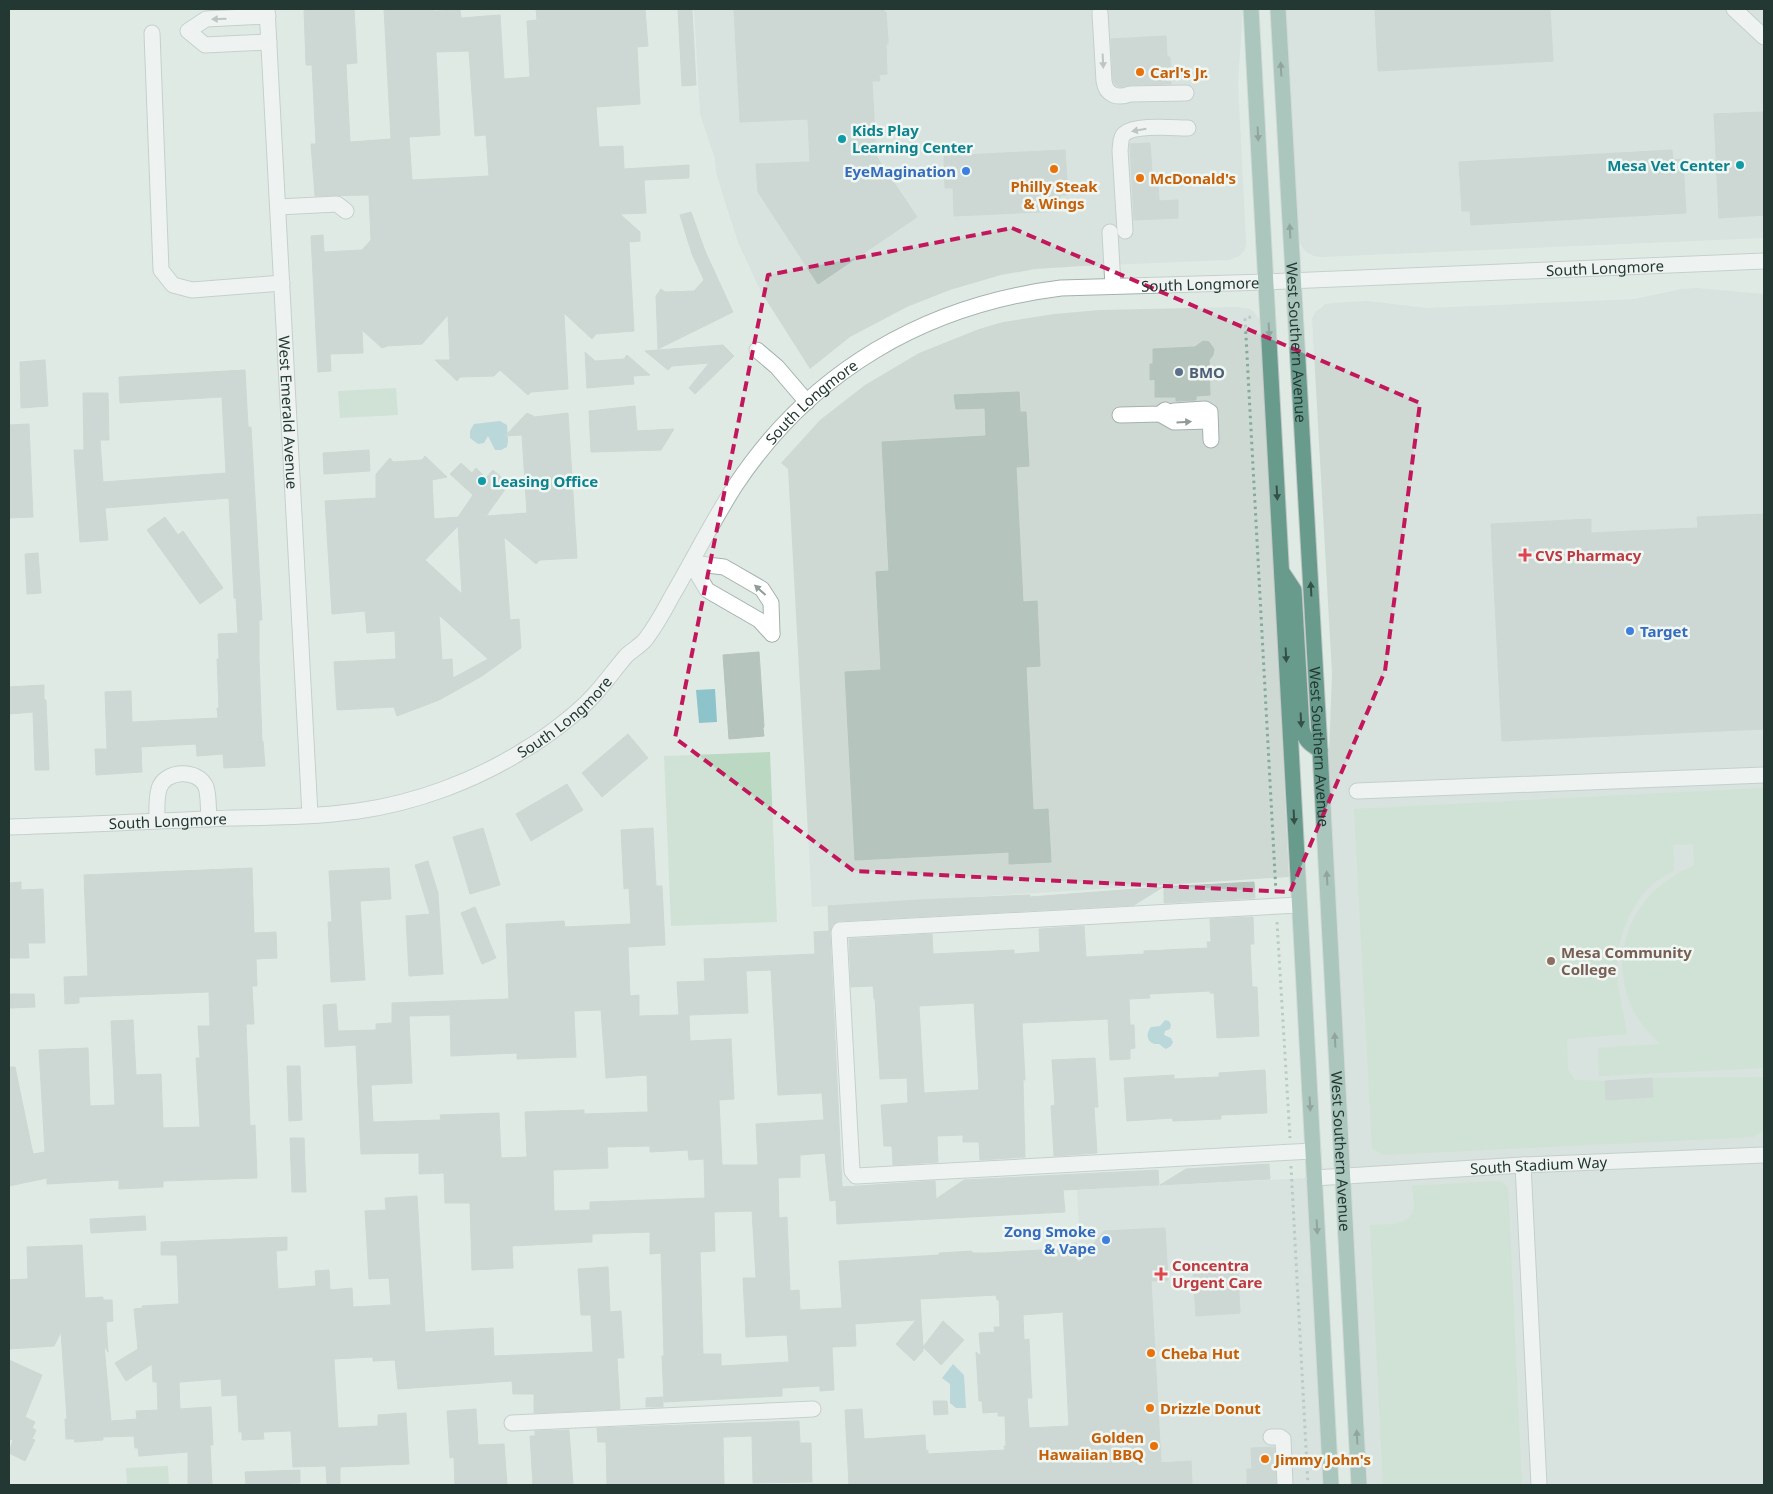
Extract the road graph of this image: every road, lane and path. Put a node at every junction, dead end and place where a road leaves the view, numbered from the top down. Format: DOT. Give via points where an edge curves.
graph roads {
  1 [pos="1251,9"];
  2 [pos="1278,9"];
  3 [pos="1734,9"];
  4 [pos="268,12"];
  5 [pos="1100,13"];
  6 [pos="152,33"];
  7 [pos="1764,37"];
  8 [pos="269,42"];
  9 [pos="1186,93"];
  10 [pos="1188,128"];
  11 [pos="278,207"];
  12 [pos="346,211"];
  13 [pos="1764,261"];
  14 [pos="1293,280"];
  15 [pos="1266,282"];
  16 [pos="282,283"];
  17 [pos="1113,286"];
  18 [pos="757,350"];
  19 [pos="807,402"];
  20 [pos="1120,415"];
  21 [pos="1211,440"];
  22 [pos="691,563"];
  23 [pos="1281,571"];
  24 [pos="1320,750"];
  25 [pos="1764,775"];
  26 [pos="1357,791"];
  27 [pos="310,815"];
  28 [pos="209,819"];
  29 [pos="156,821"];
  30 [pos="9,827"];
  31 [pos="1299,905"];
  32 [pos="1313,1151"];
  33 [pos="1764,1155"];
  34 [pos="1523,1165"];
  35 [pos="1342,1176"];
  36 [pos="1314,1178"];
  37 [pos="813,1409"];
  38 [pos="512,1424"];
  39 [pos="1271,1437"];
  40 [pos="1285,1485"];
  41 [pos="1331,1485"];
  42 [pos="1359,1485"];
  43 [pos="1539,1485"];
  1 -- 15 [label="main road, West Southern Avenue, one-way"];
  14 -- 2 [label="main road, West Southern Avenue, one-way"];
  3 -- 7 [label="street"];
  4 -- 8 [label="street, West Emerald Avenue"];
  4 -- 8 [label="street, one-way" via="206,19 188,31 204,45"];
  5 -- 9 [label="street, one-way" via="1104,81 1110,92 1117,97"];
  6 -- 16 [label="street" via="161,270 173,285 192,290"];
  8 -- 11 [label="street, West Emerald Avenue"];
  10 -- 17 [label="street, one-way" via="1143,128 1124,134 1121,140"];
  11 -- 12 [label="street" via="337,204"];
  11 -- 16 [label="street, West Emerald Avenue"];
  13 -- 14 [label="street, South Longmore"];
  14 -- 15 [label="street, South Longmore"];
  24 -- 14 [label="main road, West Southern Avenue, one-way"];
  15 -- 17 [label="street, South Longmore"];
  15 -- 23 [label="main road, West Southern Avenue, one-way"];
  16 -- 27 [label="street, West Emerald Avenue"];
  17 -- 19 [label="street, South Longmore" via="1036,291 945,316 869,353"];
  18 -- 19 [label="street"];
  19 -- 22 [label="street, South Longmore" via="751,464"];
  20 -- 21 [label="street, one-way" via="1206,409 1210,416"];
  22 -- 22 [label="street, one-way" via="707,590 758,620 772,634 770,603 762,589 724,567"];
  22 -- 27 [label="street, South Longmore" via="643,643 630,652 592,698 526,749 471,777 418,797 357,811"];
  23 -- 24 [label="main road, one-way" via="1294,590 1302,729 1304,738"];
  23 -- 31 [label="main road, West Southern Avenue, one-way"];
  35 -- 24 [label="main road, West Southern Avenue, one-way"];
  25 -- 26 [label="street"];
  27 -- 28 [label="street, South Longmore"];
  28 -- 29 [label="street, South Longmore"];
  28 -- 29 [label="street" via="206,788 200,779 186,774 165,779 159,789"];
  29 -- 30 [label="street, South Longmore"];
  31 -- 32 [label="main road, West Southern Avenue, one-way"];
  31 -- 32 [label="street" via="840,930 852,1171 860,1176"];
  32 -- 36 [label="main road, West Southern Avenue"];
  33 -- 34 [label="street, South Stadium Way"];
  34 -- 35 [label="street, South Stadium Way"];
  34 -- 43 [label="street"];
  35 -- 36 [label="street, South Stadium Way"];
  42 -- 35 [label="main road, West Southern Avenue, one-way"];
  36 -- 41 [label="main road, West Southern Avenue, one-way"];
  37 -- 38 [label="street"];
  39 -- 40 [label="street" via="1283,1439"];
}
